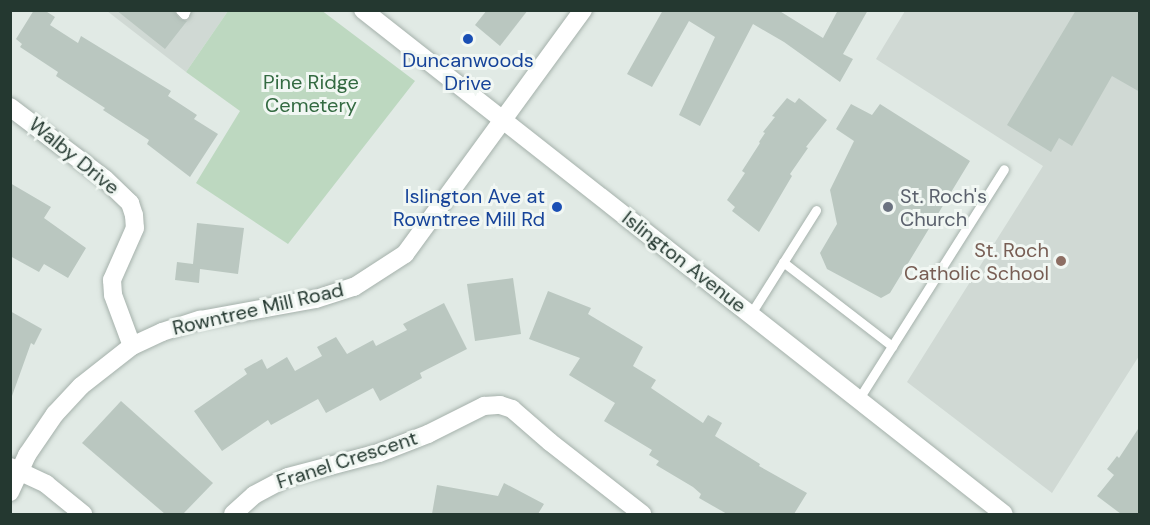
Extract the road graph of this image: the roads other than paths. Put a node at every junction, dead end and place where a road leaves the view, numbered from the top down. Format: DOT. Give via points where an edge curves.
graph roads {
  1 [pos="180,10"];
  2 [pos="186,10"];
  3 [pos="363,10"];
  4 [pos="583,10"];
  5 [pos="10,107"];
  6 [pos="504,121"];
  7 [pos="1004,169"];
  8 [pos="816,210"];
  9 [pos="783,262"];
  10 [pos="750,315"];
  11 [pos="132,346"];
  12 [pos="892,346"];
  13 [pos="858,400"];
  14 [pos="15,469"];
  15 [pos="10,492"];
  16 [pos="83,514"];
  17 [pos="233,514"];
  18 [pos="642,514"];
  19 [pos="1004,514"];
  1 -- 2 [label="lane" via="184,14"];
  3 -- 6 [label="street, Islington Avenue"];
  4 -- 6 [label="street"];
  5 -- 11 [label="street, Walby Drive" via="113,186 129,203 135,228 112,280 113,295"];
  6 -- 10 [label="street, Islington Avenue"];
  6 -- 11 [label="street, Rowntree Mill Road" via="405,254 384,270 354,287 316,299 200,320"];
  7 -- 12 [label="lane"];
  8 -- 9 [label="lane"];
  9 -- 10 [label="lane"];
  9 -- 12 [label="lane"];
  10 -- 13 [label="street, Islington Avenue"];
  11 -- 14 [label="street, Rowntree Mill Road" via="81,386"];
  12 -- 13 [label="lane"];
  13 -- 19 [label="street, Islington Avenue"];
  14 -- 15 [label="street, Rowntree Mill Road"];
  14 -- 16 [label="street" via="46,484"];
  17 -- 18 [label="street, Franel Crescent" via="254,495 288,477 380,453 483,406 500,405 512,409"];
}
